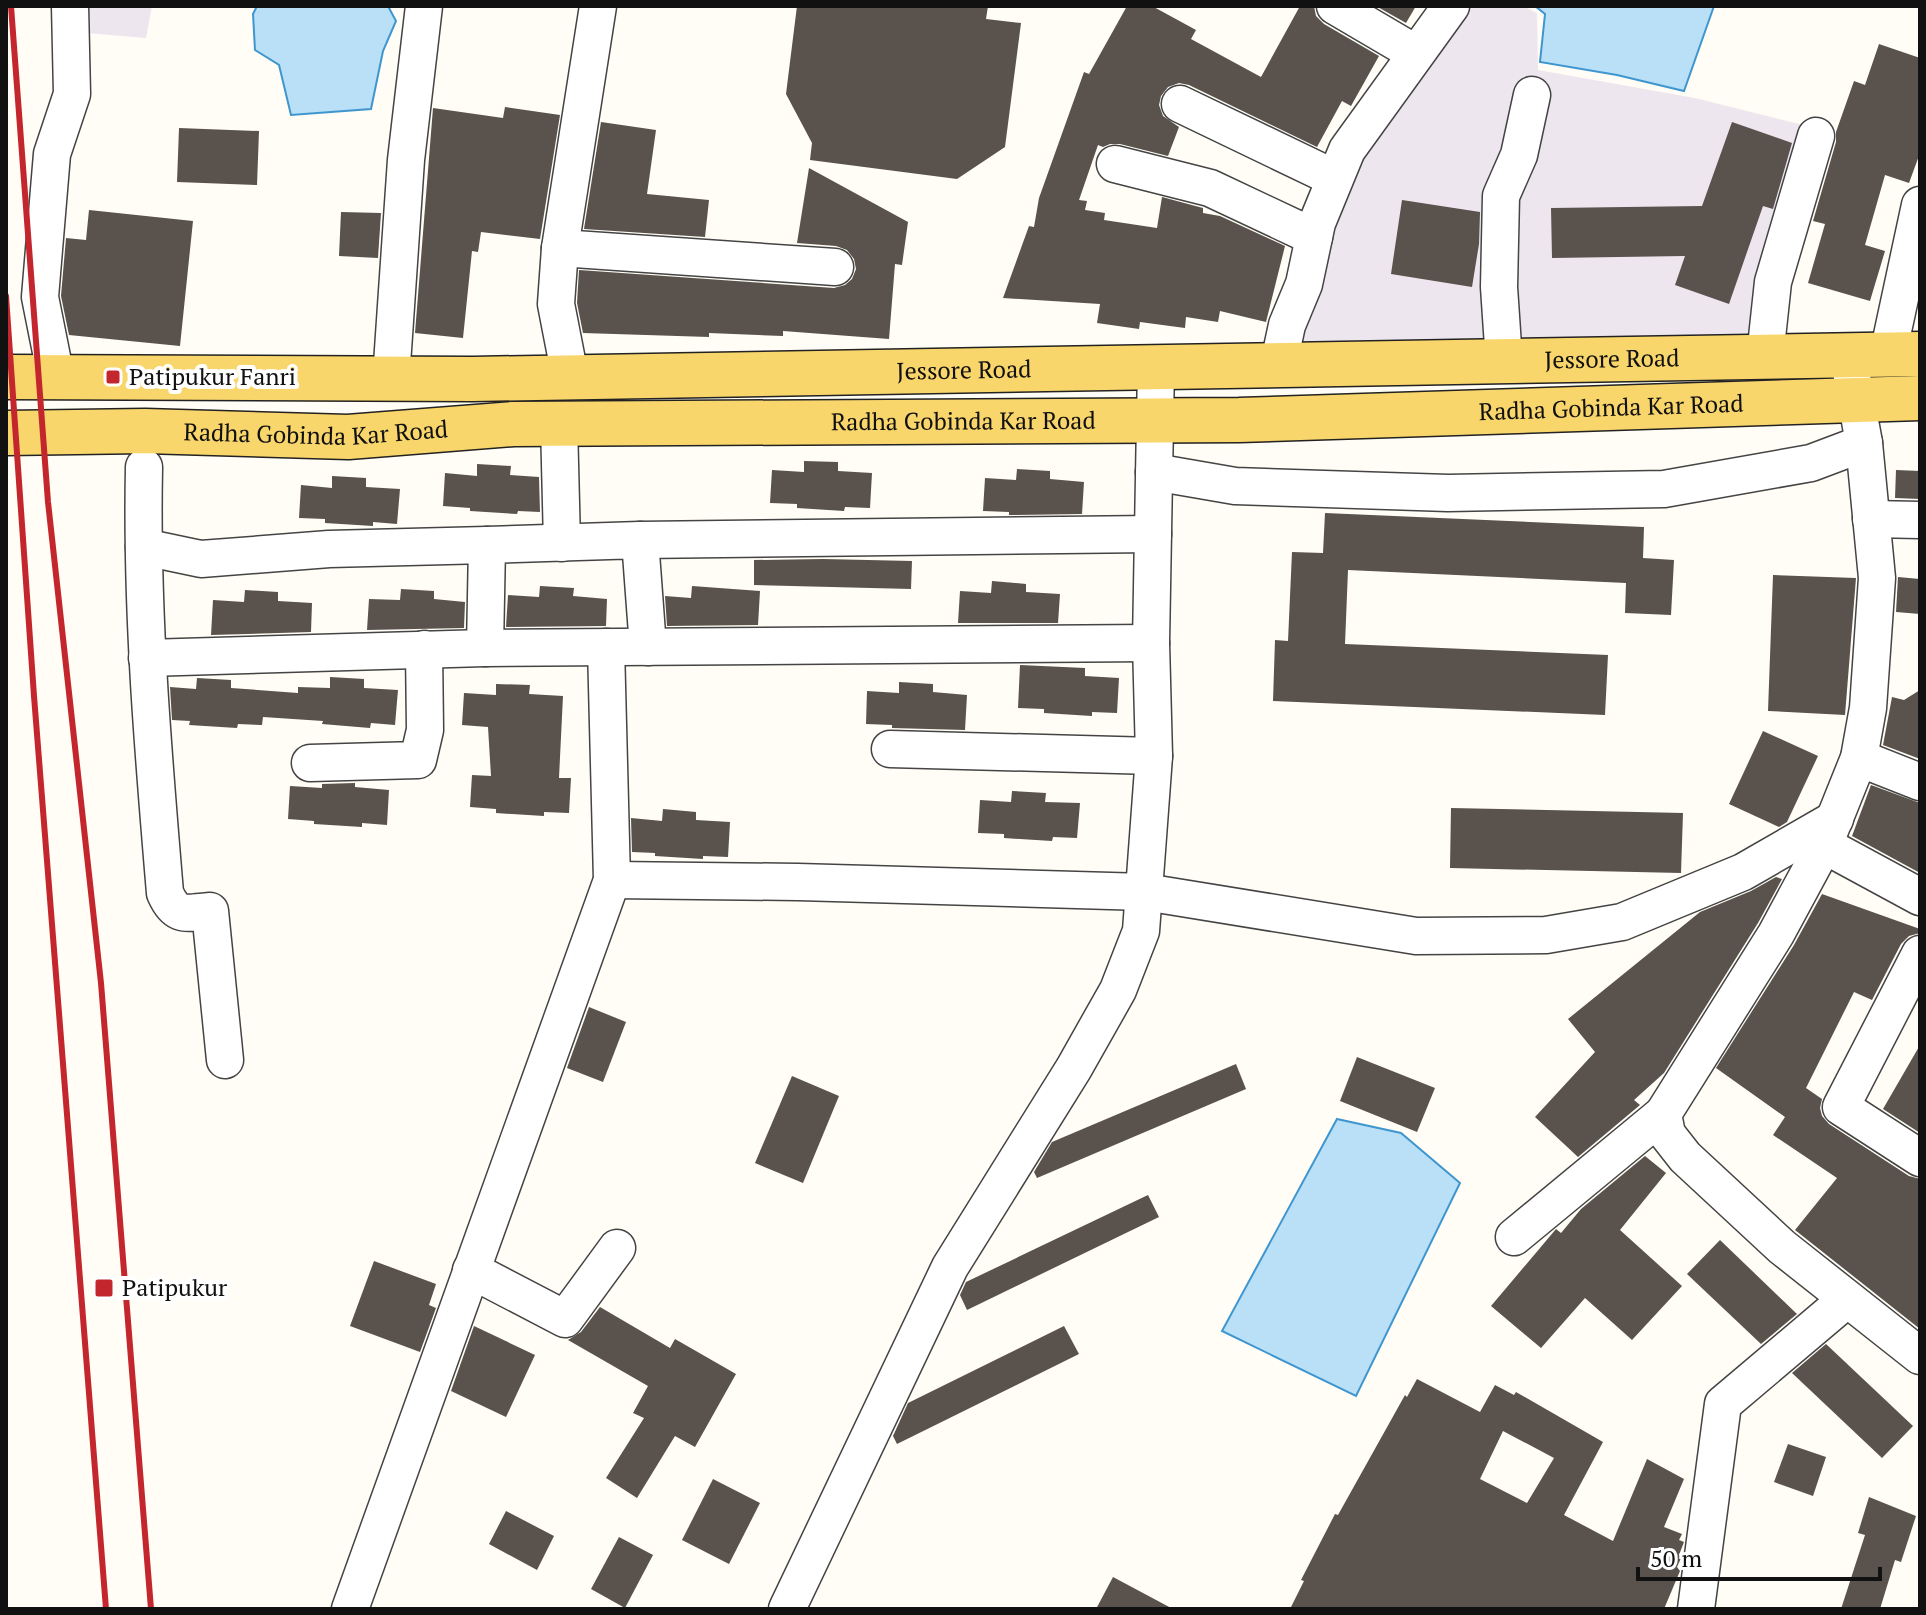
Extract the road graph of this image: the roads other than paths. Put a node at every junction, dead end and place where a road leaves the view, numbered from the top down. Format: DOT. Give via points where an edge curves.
graph roads {
  1 [pos="70,6"];
  2 [pos="424,6"];
  3 [pos="598,6"];
  4 [pos="1335,6"];
  5 [pos="1451,6"];
  6 [pos="1415,53"];
  7 [pos="1532,95"];
  8 [pos="1180,104"];
  9 [pos="1816,136"];
  10 [pos="1115,164"];
  11 [pos="1334,178"];
  12 [pos="1920,205"];
  13 [pos="1314,237"];
  14 [pos="560,248"];
  15 [pos="835,267"];
  16 [pos="1886,354"];
  17 [pos="1765,356"];
  18 [pos="1504,361"];
  19 [pos="1156,366"];
  20 [pos="1278,367"];
  21 [pos="570,376"];
  22 [pos="6,377"];
  23 [pos="56,377"];
  24 [pos="518,378"];
  25 [pos="391,379"];
  26 [pos="1920,398"];
  27 [pos="1854,399"];
  28 [pos="1154,420"];
  29 [pos="540,425"];
  30 [pos="6,433"];
  31 [pos="1864,443"];
  32 [pos="144,467"];
  33 [pos="1154,472"];
  34 [pos="1871,519"];
  35 [pos="1920,520"];
  36 [pos="1153,534"];
  37 [pos="640,540"];
  38 [pos="562,543"];
  39 [pos="487,545"];
  40 [pos="144,547"];
  41 [pos="1151,643"];
  42 [pos="606,647"];
  43 [pos="648,647"];
  44 [pos="485,648"];
  45 [pos="424,649"];
  46 [pos="147,658"];
  47 [pos="890,749"];
  48 [pos="1154,756"];
  49 [pos="1859,758"];
  50 [pos="310,763"];
  51 [pos="1920,782"];
  52 [pos="1829,832"];
  53 [pos="612,880"];
  54 [pos="1145,892"];
  55 [pos="1920,897"];
  56 [pos="1920,954"];
  57 [pos="225,1060"];
  58 [pos="1663,1114"];
  59 [pos="1920,1158"];
  60 [pos="1514,1237"];
  61 [pos="617,1248"];
  62 [pos="471,1270"];
  63 [pos="1846,1300"];
  64 [pos="1920,1356"];
  65 [pos="350,1609"];
  66 [pos="787,1609"];
  67 [pos="1696,1609"];
  1 -- 23 [label="street" via="72,94 52,154 40,297"];
  2 -- 25 [label="street" via="406,160"];
  3 -- 14 [label="street"];
  4 -- 6 [label="street"];
  5 -- 6 [label="street"];
  6 -- 11 [label="street" via="1347,150"];
  7 -- 18 [label="street" via="1519,155 1501,196"];
  8 -- 11 [label="street"];
  9 -- 17 [label="street" via="1773,282"];
  10 -- 13 [label="street" via="1210,188"];
  11 -- 13 [label="street"];
  12 -- 16 [label="street"];
  13 -- 20 [label="street"];
  14 -- 15 [label="street"];
  14 -- 21 [label="street" via="556,304"];
  16 -- 17 [label="main road, Jessore Road"];
  16 -- 27 [label="street"];
  17 -- 18 [label="main road, Jessore Road"];
  18 -- 20 [label="main road, Jessore Road"];
  19 -- 20 [label="main road, Jessore Road"];
  19 -- 21 [label="main road, Jessore Road"];
  19 -- 28 [label="street"];
  21 -- 24 [label="main road, Jessore Road"];
  22 -- 23 [label="main road, Jessore Road"];
  23 -- 25 [label="main road, Jessore Road"];
  24 -- 25 [label="main road, Jessore Road"];
  24 -- 29 [label="main road"];
  26 -- 27 [label="main road, Radha Gobinda Kar Road"];
  27 -- 28 [label="main road, Radha Gobinda Kar Road"];
  27 -- 31 [label="street"];
  28 -- 29 [label="main road, Radha Gobinda Kar Road"];
  28 -- 33 [label="street"];
  29 -- 30 [label="main road, Radha Gobinda Kar Road" via="348,437"];
  29 -- 38 [label="street"];
  31 -- 33 [label="street" via="1811,463 1664,489 1448,493 1235,486"];
  31 -- 34 [label="street"];
  32 -- 40 [label="street"];
  33 -- 36 [label="street"];
  34 -- 35 [label="street"];
  34 -- 49 [label="street" via="1877,578"];
  36 -- 37 [label="street"];
  36 -- 41 [label="street"];
  37 -- 38 [label="street"];
  37 -- 43 [label="street"];
  38 -- 39 [label="street"];
  39 -- 40 [label="street" via="201,559"];
  39 -- 44 [label="street"];
  40 -- 46 [label="street"];
  41 -- 43 [label="street"];
  41 -- 48 [label="street"];
  42 -- 43 [label="street"];
  42 -- 44 [label="street"];
  42 -- 53 [label="street"];
  44 -- 45 [label="street"];
  45 -- 46 [label="street"];
  45 -- 50 [label="street" via="425,730 418,760"];
  46 -- 57 [label="street" via="165,893 179,913 210,911"];
  47 -- 48 [label="street"];
  48 -- 54 [label="street"];
  49 -- 51 [label="street"];
  49 -- 52 [label="street"];
  52 -- 54 [label="street" via="1622,922 1546,935 1416,936"];
  52 -- 55 [label="street"];
  52 -- 58 [label="street" via="1776,934"];
  53 -- 54 [label="street"];
  53 -- 62 [label="street"];
  54 -- 66 [label="street" via="1141,931 1118,990 950,1267"];
  56 -- 59 [label="street" via="1841,1107"];
  58 -- 60 [label="street"];
  58 -- 63 [label="street" via="1667,1134 1685,1157"];
  61 -- 62 [label="street" via="565,1319"];
  62 -- 65 [label="street"];
  63 -- 64 [label="street"];
  63 -- 67 [label="street" via="1723,1404"];
}
